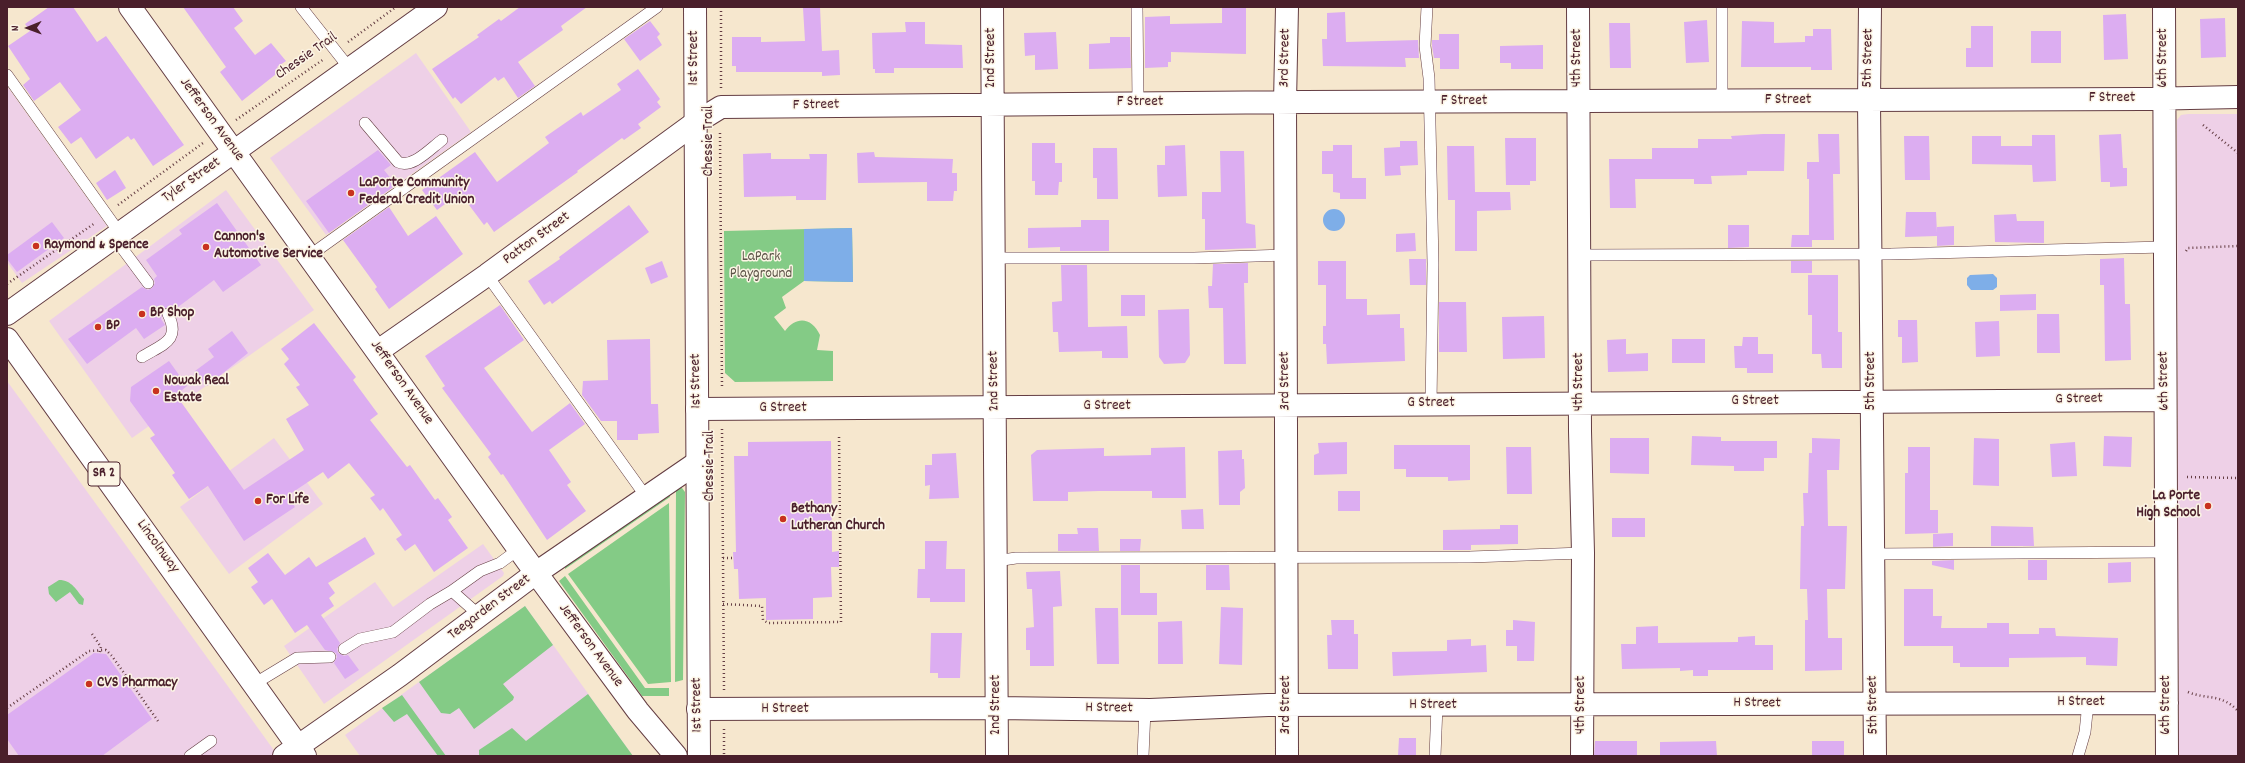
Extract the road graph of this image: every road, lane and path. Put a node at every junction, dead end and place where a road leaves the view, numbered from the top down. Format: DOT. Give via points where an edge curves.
graph roads {
  1 [pos="130,7"];
  2 [pos="301,7"];
  3 [pos="396,7"];
  4 [pos="436,7"];
  5 [pos="657,7"];
  6 [pos="695,7"];
  7 [pos="720,7"];
  8 [pos="992,7"];
  9 [pos="1137,7"];
  10 [pos="1287,7"];
  11 [pos="1428,7"];
  12 [pos="1578,7"];
  13 [pos="1722,7"];
  14 [pos="1870,7"];
  15 [pos="2164,7"];
  16 [pos="335,51"];
  17 [pos="350,69"];
  18 [pos="7,75"];
  19 [pos="2238,96"];
  20 [pos="2164,98"];
  21 [pos="1869,100"];
  22 [pos="1722,101"];
  23 [pos="1286,102"];
  24 [pos="1430,102"];
  25 [pos="1578,102"];
  26 [pos="1138,103"];
  27 [pos="992,104"];
  28 [pos="721,108"];
  29 [pos="366,123"];
  30 [pos="231,124"];
  31 [pos="695,124"];
  32 [pos="2203,124"];
  33 [pos="442,140"];
  34 [pos="234,152"];
  35 [pos="2238,153"];
  36 [pos="116,234"];
  37 [pos="2238,246"];
  38 [pos="1872,252"];
  39 [pos="2172,252"];
  40 [pos="1286,255"];
  41 [pos="1580,255"];
  42 [pos="309,256"];
  43 [pos="994,258"];
  44 [pos="487,275"];
  45 [pos="148,283"];
  46 [pos="7,314"];
  47 [pos="168,314"];
  48 [pos="7,339"];
  49 [pos="378,351"];
  50 [pos="142,357"];
  51 [pos="2165,400"];
  52 [pos="1580,402"];
  53 [pos="1872,402"];
  54 [pos="1431,404"];
  55 [pos="1286,405"];
  56 [pos="722,408"];
  57 [pos="996,408"];
  58 [pos="697,409"];
  59 [pos="839,435"];
  60 [pos="698,462"];
  61 [pos="2181,477"];
  62 [pos="2238,478"];
  63 [pos="647,498"];
  64 [pos="519,549"];
  65 [pos="2167,552"];
  66 [pos="1583,553"];
  67 [pos="1872,554"];
  68 [pos="1287,557"];
  69 [pos="723,558"];
  70 [pos="733,558"];
  71 [pos="996,561"];
  72 [pos="536,573"];
  73 [pos="452,591"];
  74 [pos="723,604"];
  75 [pos="479,615"];
  76 [pos="92,634"];
  77 [pos="344,649"];
  78 [pos="100,652"];
  79 [pos="330,657"];
  80 [pos="254,684"];
  81 [pos="2183,688"];
  82 [pos="2167,702"];
  83 [pos="2088,703"];
  84 [pos="1874,704"];
  85 [pos="1288,705"];
  86 [pos="1581,705"];
  87 [pos="1437,706"];
  88 [pos="7,708"];
  89 [pos="996,708"];
  90 [pos="698,709"];
  91 [pos="724,709"];
  92 [pos="1145,710"];
  93 [pos="2238,711"];
  94 [pos="158,721"];
  95 [pos="211,741"];
  96 [pos="296,753"];
  97 [pos="190,756"];
  98 [pos="676,756"];
  99 [pos="699,756"];
  100 [pos="724,756"];
  101 [pos="996,756"];
  102 [pos="1143,756"];
  103 [pos="1287,756"];
  104 [pos="1434,756"];
  105 [pos="1582,756"];
  106 [pos="1875,756"];
  107 [pos="2078,756"];
  108 [pos="2167,756"];
  1 -- 34 [label="street, Jefferson Avenue"];
  2 -- 16 [label="lane"];
  3 -- 16 [label="path, Chessie Trail"];
  4 -- 17 [label="street, Tyler Street"];
  5 -- 42 [label="lane"];
  6 -- 31 [label="street, 1st Street"];
  7 -- 28 [label="path, Chessie Trail"];
  8 -- 27 [label="street, 2nd Street"];
  9 -- 26 [label="lane"];
  10 -- 23 [label="street, 3rd Street"];
  11 -- 24 [label="lane" via="1425,46"];
  12 -- 25 [label="street, 4th Street"];
  13 -- 22 [label="lane"];
  14 -- 21 [label="street, 5th Street"];
  15 -- 20 [label="street, 6th Street"];
  16 -- 17 [label="lane"];
  16 -- 30 [label="path, Chessie Trail"];
  17 -- 34 [label="street, Tyler Street"];
  18 -- 36 [label="lane"];
  19 -- 20 [label="street, F Street"];
  20 -- 21 [label="street, F Street"];
  20 -- 39 [label="street, 6th Street"];
  21 -- 22 [label="street, F Street"];
  21 -- 38 [label="street, 5th Street"];
  22 -- 25 [label="street, F Street"];
  23 -- 24 [label="street, F Street"];
  23 -- 26 [label="street, F Street"];
  23 -- 40 [label="street, 3rd Street"];
  24 -- 25 [label="street, F Street"];
  24 -- 54 [label="lane" via="1433,264"];
  25 -- 41 [label="street, 4th Street"];
  26 -- 27 [label="street, F Street"];
  27 -- 28 [label="street, F Street"];
  27 -- 43 [label="street, 2nd Street"];
  28 -- 31 [label="street"];
  28 -- 56 [label="path, Chessie Trail"];
  29 -- 33 [label="lane" via="398,162 404,165"];
  31 -- 44 [label="street, Patton Street"];
  31 -- 58 [label="street, 1st Street"];
  32 -- 35 [label="path"];
  34 -- 36 [label="street, Tyler Street"];
  34 -- 42 [label="street, Jefferson Avenue"];
  36 -- 45 [label="lane"];
  36 -- 46 [label="street, Tyler Street"];
  37 -- 39 [label="path" via="2188,248"];
  38 -- 39 [label="lane"];
  38 -- 41 [label="lane"];
  38 -- 53 [label="street, 5th Street"];
  39 -- 51 [label="street, 6th Street"];
  40 -- 43 [label="lane" via="1194,258"];
  40 -- 55 [label="street, 3rd Street"];
  41 -- 52 [label="street, 4th Street"];
  42 -- 49 [label="street, Jefferson Avenue"];
  43 -- 57 [label="street, 2nd Street"];
  44 -- 49 [label="street, Patton Street"];
  44 -- 63 [label="lane"];
  47 -- 50 [label="lane" via="174,326 173,333 167,342"];
  48 -- 80 [label="street, Lincolnway / SR 2"];
  49 -- 64 [label="street, Jefferson Avenue"];
  51 -- 53 [label="street, G Street"];
  51 -- 65 [label="street, 6th Street"];
  52 -- 53 [label="street, G Street"];
  52 -- 54 [label="street, G Street"];
  52 -- 66 [label="street, 4th Street"];
  53 -- 67 [label="street, 5th Street"];
  54 -- 55 [label="street, G Street"];
  55 -- 57 [label="street, G Street"];
  55 -- 68 [label="street, 3rd Street"];
  56 -- 57 [label="street, G Street"];
  56 -- 58 [label="street, G Street"];
  56 -- 69 [label="path, Chessie Trail"];
  57 -- 71 [label="street, 2nd Street"];
  58 -- 60 [label="street, 1st Street"];
  59 -- 74 [label="path" via="841,622 768,623 763,620 762,606"];
  60 -- 63 [label="street, Teegarden Street"];
  60 -- 90 [label="street, 1st Street"];
  61 -- 62 [label="path"];
  63 -- 72 [label="street, Teegarden Street"];
  64 -- 72 [label="street, Jefferson Avenue"];
  64 -- 73 [label="lane" via="500,564 480,571"];
  65 -- 67 [label="lane"];
  65 -- 82 [label="street, 6th Street"];
  66 -- 68 [label="lane" via="1470,557"];
  66 -- 86 [label="street, 4th Street"];
  67 -- 84 [label="street, 5th Street"];
  68 -- 71 [label="lane" via="1016,558"];
  68 -- 85 [label="street, 3rd Street"];
  69 -- 70 [label="path"];
  69 -- 74 [label="path, Chessie Trail"];
  71 -- 89 [label="street, 2nd Street"];
  72 -- 75 [label="street, Teegarden Street"];
  72 -- 98 [label="street, Jefferson Avenue" via="638,712"];
  73 -- 75 [label="lane"];
  73 -- 77 [label="lane" via="393,632 360,639"];
  74 -- 91 [label="path, Chessie Trail"];
  75 -- 96 [label="street, Teegarden Street"];
  76 -- 78 [label="path" via="101,647"];
  78 -- 88 [label="path" via="89,651"];
  78 -- 94 [label="path" via="106,650 112,656"];
  79 -- 80 [label="lane" via="297,658"];
  80 -- 96 [label="street, Lincolnway / SR 2"];
  81 -- 93 [label="path" via="2193,694 2225,700"];
  82 -- 83 [label="street, H Street"];
  82 -- 108 [label="street, 6th Street"];
  83 -- 84 [label="street, H Street"];
  83 -- 107 [label="lane" via="2085,732"];
  84 -- 86 [label="street, H Street"];
  84 -- 106 [label="street, 5th Street"];
  85 -- 87 [label="street, H Street"];
  85 -- 92 [label="street, H Street"];
  85 -- 103 [label="street, 3rd Street"];
  86 -- 87 [label="street, H Street"];
  86 -- 105 [label="street, 4th Street"];
  87 -- 104 [label="lane"];
  89 -- 91 [label="street, H Street"];
  89 -- 92 [label="street, H Street"];
  89 -- 101 [label="street, 2nd Street"];
  90 -- 91 [label="street, H Street"];
  90 -- 99 [label="street, 1st Street"];
  91 -- 100 [label="path, Chessie Trail"];
  92 -- 102 [label="lane"];
  95 -- 97 [label="lane"];
}
